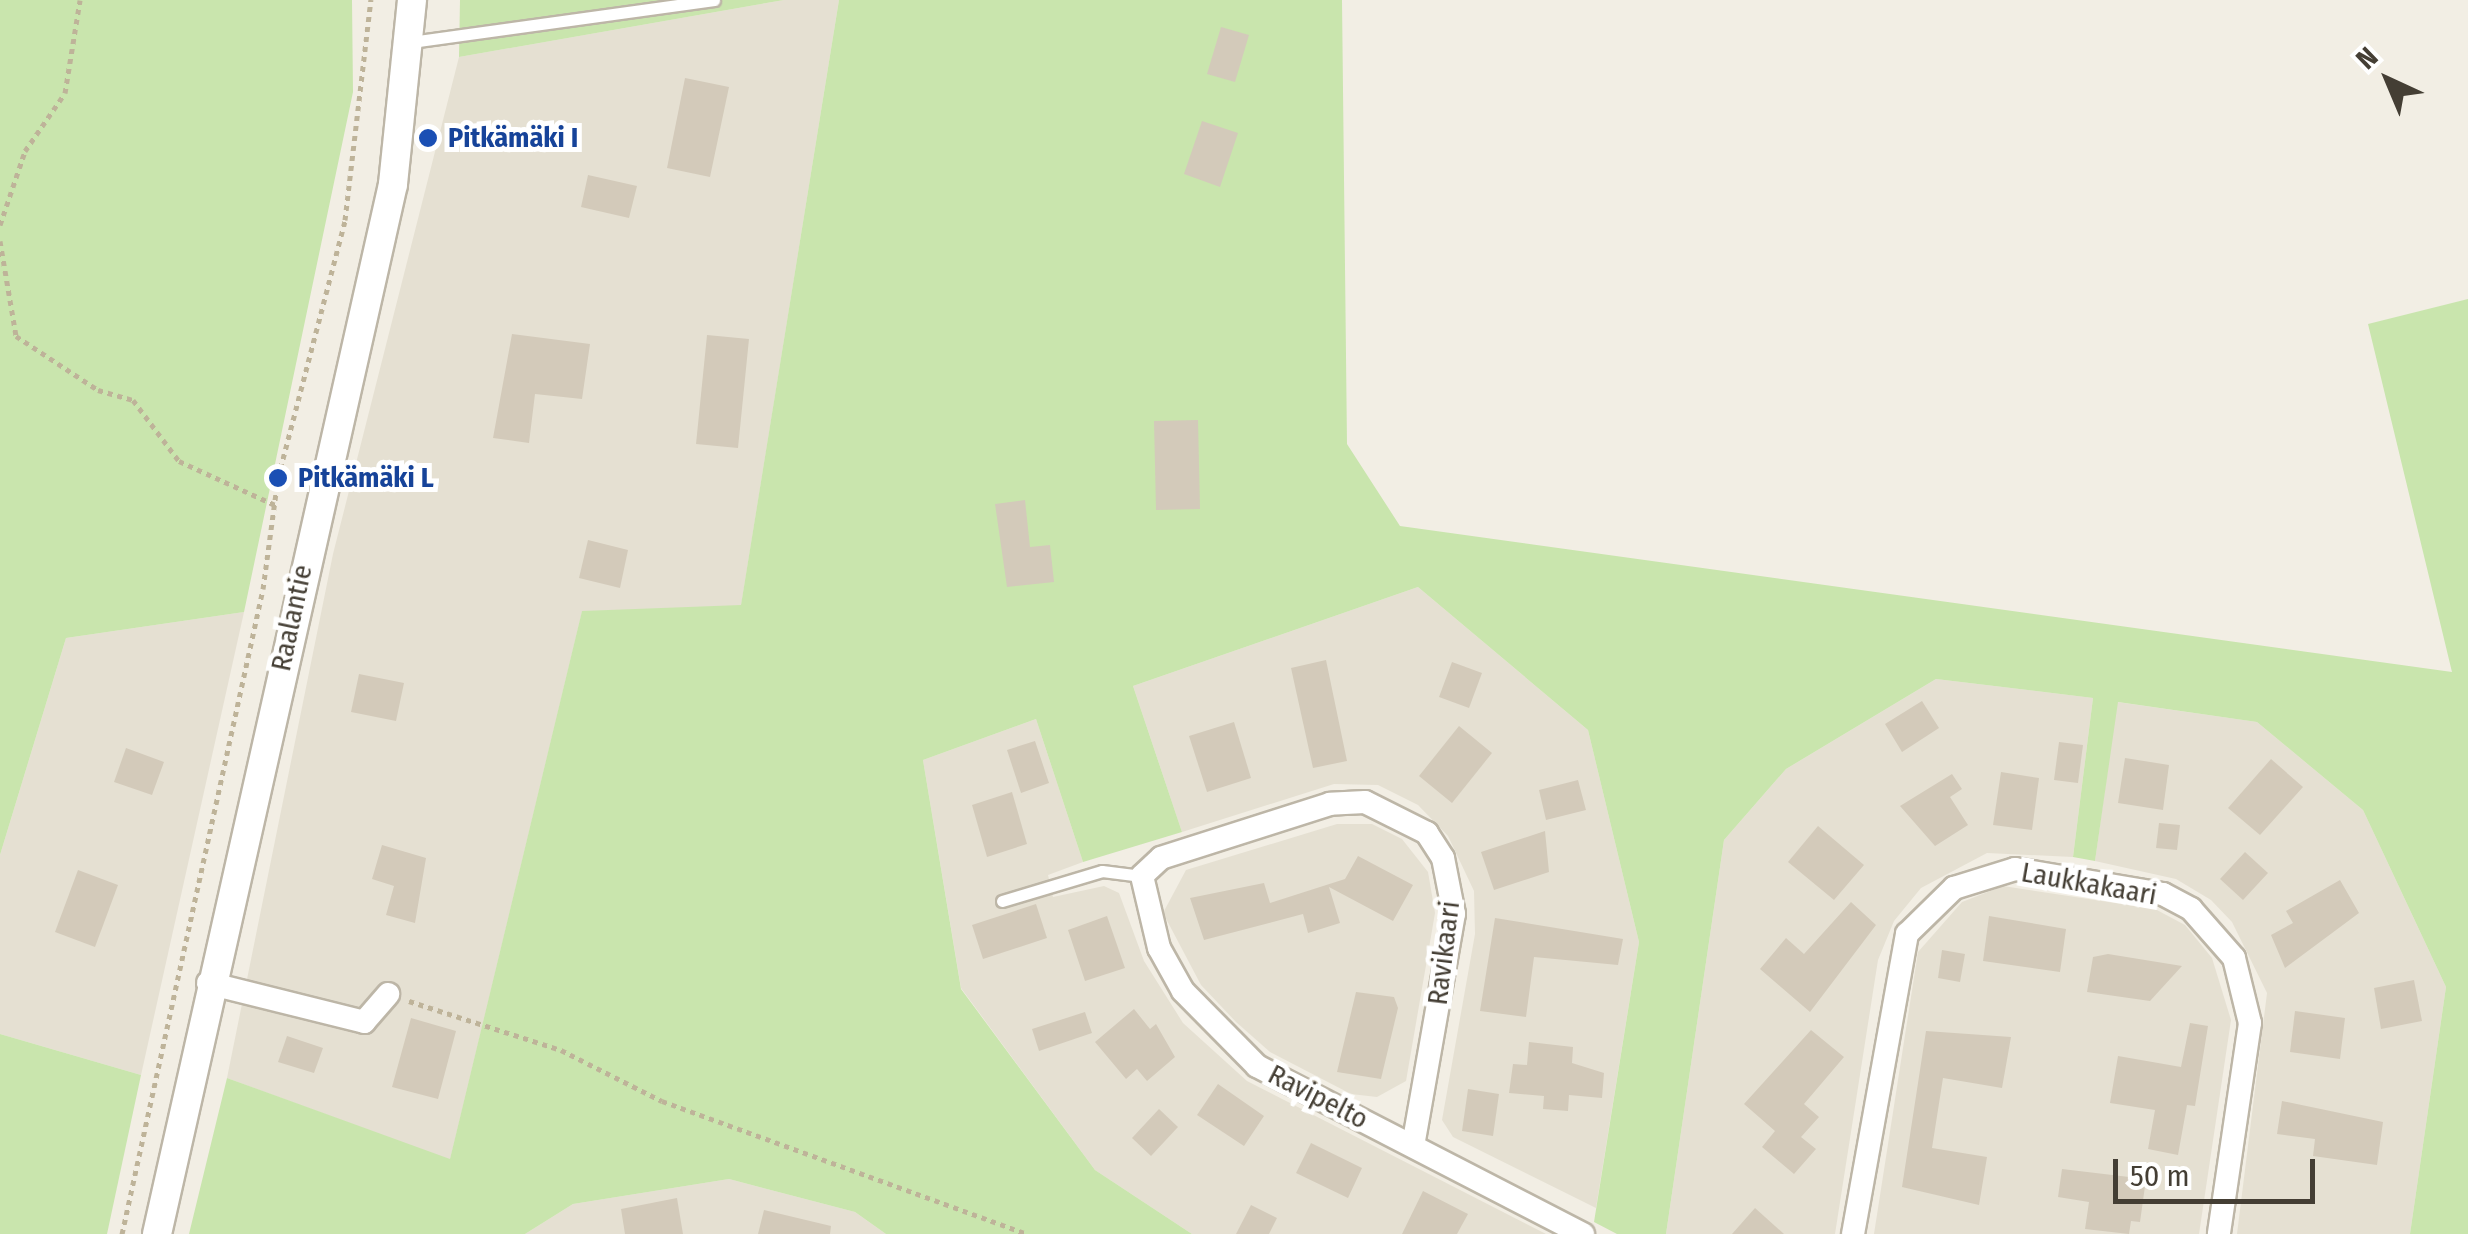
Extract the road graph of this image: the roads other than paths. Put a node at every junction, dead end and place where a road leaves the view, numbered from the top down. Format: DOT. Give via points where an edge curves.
graph roads {
  1 [pos="412,0"];
  2 [pos="714,0"];
  3 [pos="411,42"];
  4 [pos="1142,876"];
  5 [pos="1002,901"];
  6 [pos="208,983"];
  7 [pos="388,994"];
  8 [pos="1413,1146"];
  9 [pos="157,1234"];
  10 [pos="1582,1234"];
  11 [pos="1853,1234"];
  12 [pos="2220,1234"];
  1 -- 3 [label="street, Raalantie"];
  2 -- 3 [label="lane"];
  3 -- 6 [label="street, Raalantie" via="374,273"];
  4 -- 5 [label="lane" via="1102,871"];
  4 -- 8 [label="street, Ravipelto" via="1159,948 1219,1034 1257,1066"];
  4 -- 8 [label="street, Ravikaari" via="1161,858 1330,804 1365,802 1427,833 1444,858 1454,914"];
  6 -- 7 [label="street" via="364,1022"];
  6 -- 9 [label="street, Raalantie"];
  8 -- 10 [label="street, Ravipelto"];
  11 -- 12 [label="street, Laukkakaari" via="1908,934 1954,888 2015,869 2162,894 2191,910 2234,958 2250,1023"];
}
